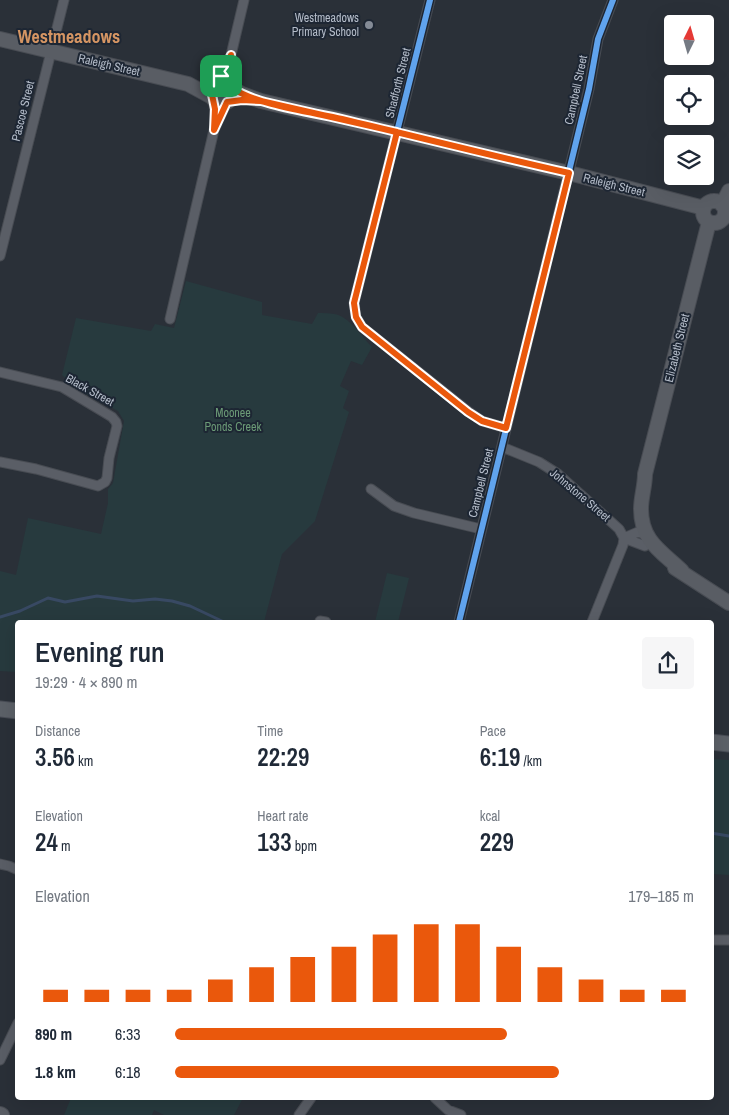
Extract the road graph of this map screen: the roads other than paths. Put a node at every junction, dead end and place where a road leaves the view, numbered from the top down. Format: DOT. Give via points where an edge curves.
graph roads {
  1 [pos="64,0"];
  2 [pos="244,0"];
  3 [pos="430,0"];
  4 [pos="612,0"];
  5 [pos="0,39"];
  6 [pos="50,51"];
  7 [pos="222,92"];
  8 [pos="397,132"];
  9 [pos="569,173"];
  10 [pos="729,191"];
  11 [pos="704,208"];
  12 [pos="725,213"];
  13 [pos="709,222"];
  14 [pos="0,256"];
  15 [pos="170,319"];
  16 [pos="0,372"];
  17 [pos="506,428"];
  18 [pos="502,447"];
  19 [pos="0,462"];
  20 [pos="371,489"];
  21 [pos="481,529"];
  22 [pos="624,538"];
  23 [pos="643,538"];
  24 [pos="729,603"];
  25 [pos="459,620"];
  26 [pos="593,620"];
  27 [pos="0,709"];
  28 [pos="15,711"];
  29 [pos="729,738"];
  30 [pos="714,740"];
  31 [pos="714,741"];
  32 [pos="729,744"];
  33 [pos="0,864"];
  34 [pos="15,869"];
  35 [pos="714,940"];
  36 [pos="729,940"];
  37 [pos="15,1029"];
  38 [pos="0,1060"];
  39 [pos="310,1100"];
  40 [pos="437,1100"];
  41 [pos="299,1115"];
  42 [pos="461,1115"];
  1 -- 6 [label="street, Pascoe Street"];
  2 -- 7 [label="street"];
  3 -- 8 [label="street, Shadforth Street"];
  4 -- 9 [label="street, Campbell Street" via="598,39"];
  5 -- 6 [label="street, Raleigh Street"];
  6 -- 7 [label="street, Raleigh Street"];
  6 -- 14 [label="street, Pascoe Street"];
  7 -- 8 [label="street, Raleigh Street" via="242,94"];
  7 -- 15 [label="street"];
  8 -- 9 [label="street, Raleigh Street"];
  8 -- 17 [label="street, Shadforth Street" via="354,303 356,317 362,327 468,412 482,421"];
  9 -- 11 [label="street, Raleigh Street"];
  9 -- 17 [label="street, Campbell Street"];
  10 -- 12 [label="street"];
  11 -- 12 [label="street" via="714,201"];
  11 -- 13 [label="street" via="704,218"];
  12 -- 13 [label="street" via="717,223"];
  13 -- 23 [label="street, Elizabeth Street" via="645,474 634,504 635,519"];
  16 -- 19 [label="street, Black Street" via="62,387 112,417 117,426 107,478 98,486"];
  17 -- 18 [label="street, Campbell Street"];
  18 -- 21 [label="street, Campbell Street"];
  18 -- 22 [label="street, Johnstone Street" via="539,462 558,474 619,529"];
  20 -- 21 [label="street" via="394,506"];
  21 -- 25 [label="street, Campbell Street"];
  22 -- 23 [label="street, Johnstone Street"];
  22 -- 23 [label="street"];
  22 -- 26 [label="street"];
  23 -- 24 [label="street, Johnstone Street" via="657,558"];
  27 -- 28 [label="main road"];
  29 -- 30 [label="main road"];
  31 -- 32 [label="main road"];
  33 -- 34 [label="street"];
  35 -- 36 [label="street"];
  37 -- 38 [label="street"];
  39 -- 41 [label="street"];
  40 -- 42 [label="street" via="448,1110"];
}
